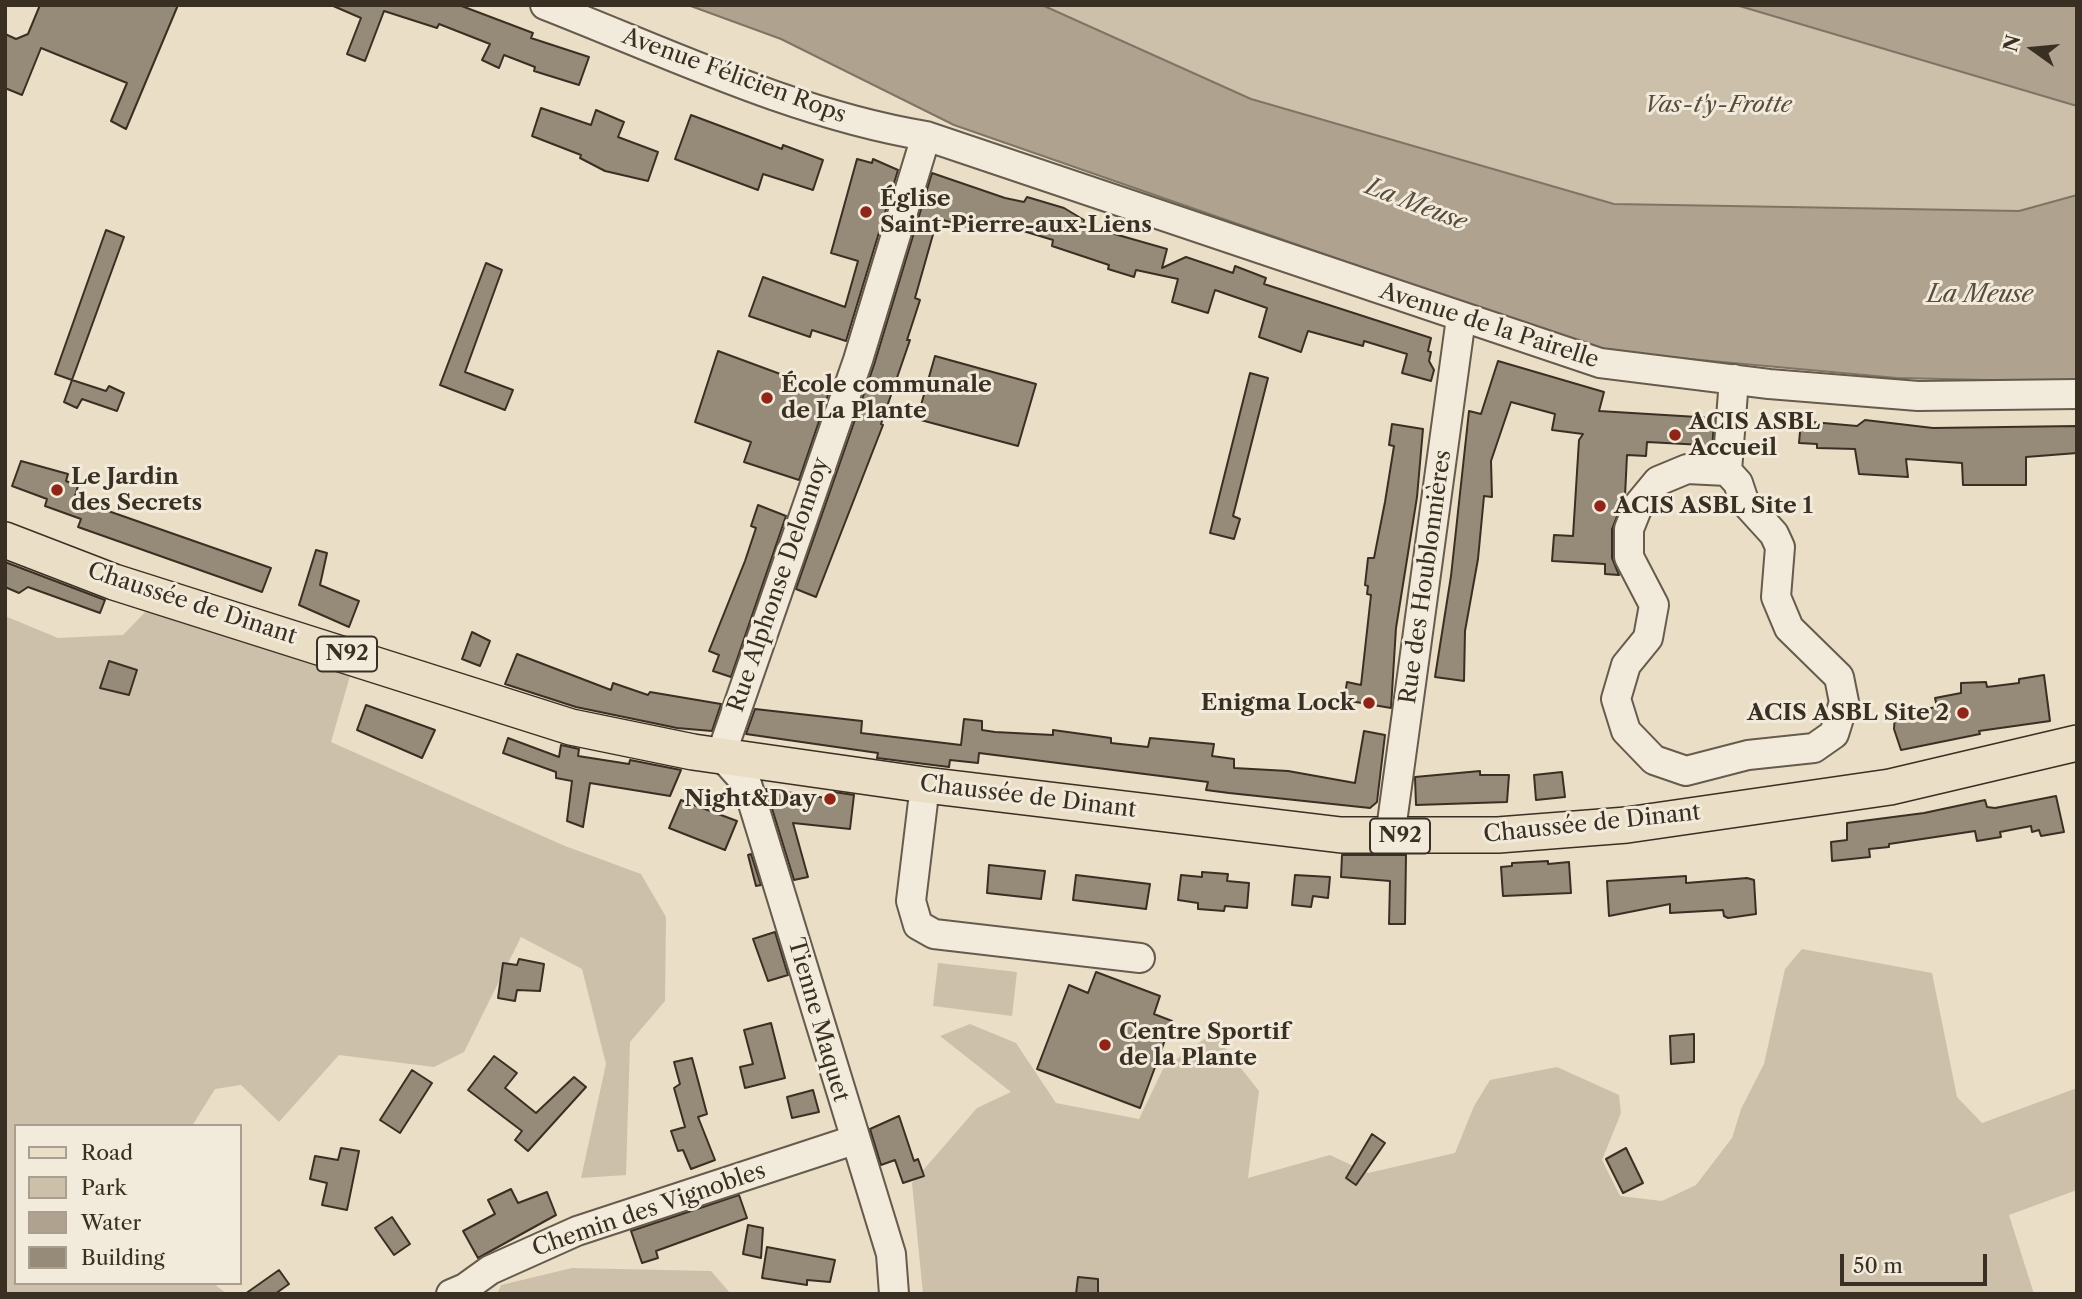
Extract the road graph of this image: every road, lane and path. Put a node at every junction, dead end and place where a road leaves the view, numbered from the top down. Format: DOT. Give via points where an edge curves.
graph roads {
  1 [pos="545,5"];
  2 [pos="926,135"];
  3 [pos="1461,318"];
  4 [pos="1734,379"];
  5 [pos="2077,394"];
  6 [pos="1727,471"];
  7 [pos="5,540"];
  8 [pos="2077,743"];
  9 [pos="721,755"];
  10 [pos="1686,771"];
  11 [pos="925,785"];
  12 [pos="1692,815"];
  13 [pos="1390,837"];
  14 [pos="1140,958"];
  15 [pos="854,1140"];
  16 [pos="451,1294"];
  17 [pos="894,1294"];
  1 -- 2 [label="street, Avenue Félicien Rops" via="832,114"];
  2 -- 3 [label="street, Avenue de la Pairelle"];
  2 -- 9 [label="street, Rue Alphonse Delonnoy" via="858,360"];
  3 -- 4 [label="street, Avenue de la Pairelle" via="1600,363"];
  3 -- 13 [label="street, Rue des Houblonnières"];
  4 -- 5 [label="street, Avenue de la Pairelle" via="1918,396"];
  4 -- 6 [label="street"];
  6 -- 10 [label="street" via="1687,469 1658,481 1639,504 1629,529 1629,557 1654,606 1648,638 1626,665 1616,699 1626,731 1654,760"];
  6 -- 10 [label="street" via="1780,547 1776,597 1789,628 1839,677 1844,702 1834,734 1814,748 1748,755"];
  7 -- 9 [label="main road, Chaussée de Dinant / N92" via="114,582 571,727"];
  8 -- 12 [label="main road, Chaussée de Dinant / N92" via="1890,787"];
  9 -- 11 [label="main road, Chaussée de Dinant / N92"];
  9 -- 15 [label="street, Tienne Maquet" via="747,784"];
  10 -- 12 [label="street"];
  11 -- 13 [label="main road, Chaussée de Dinant / N92"];
  11 -- 14 [label="street" via="911,901 918,925 934,934"];
  12 -- 13 [label="main road, Chaussée de Dinant / N92" via="1499,835"];
  15 -- 16 [label="street, Chemin des Vignobles" via="577,1231 490,1270"];
  15 -- 17 [label="street, Tienne Maquet" via="891,1254"];
}
